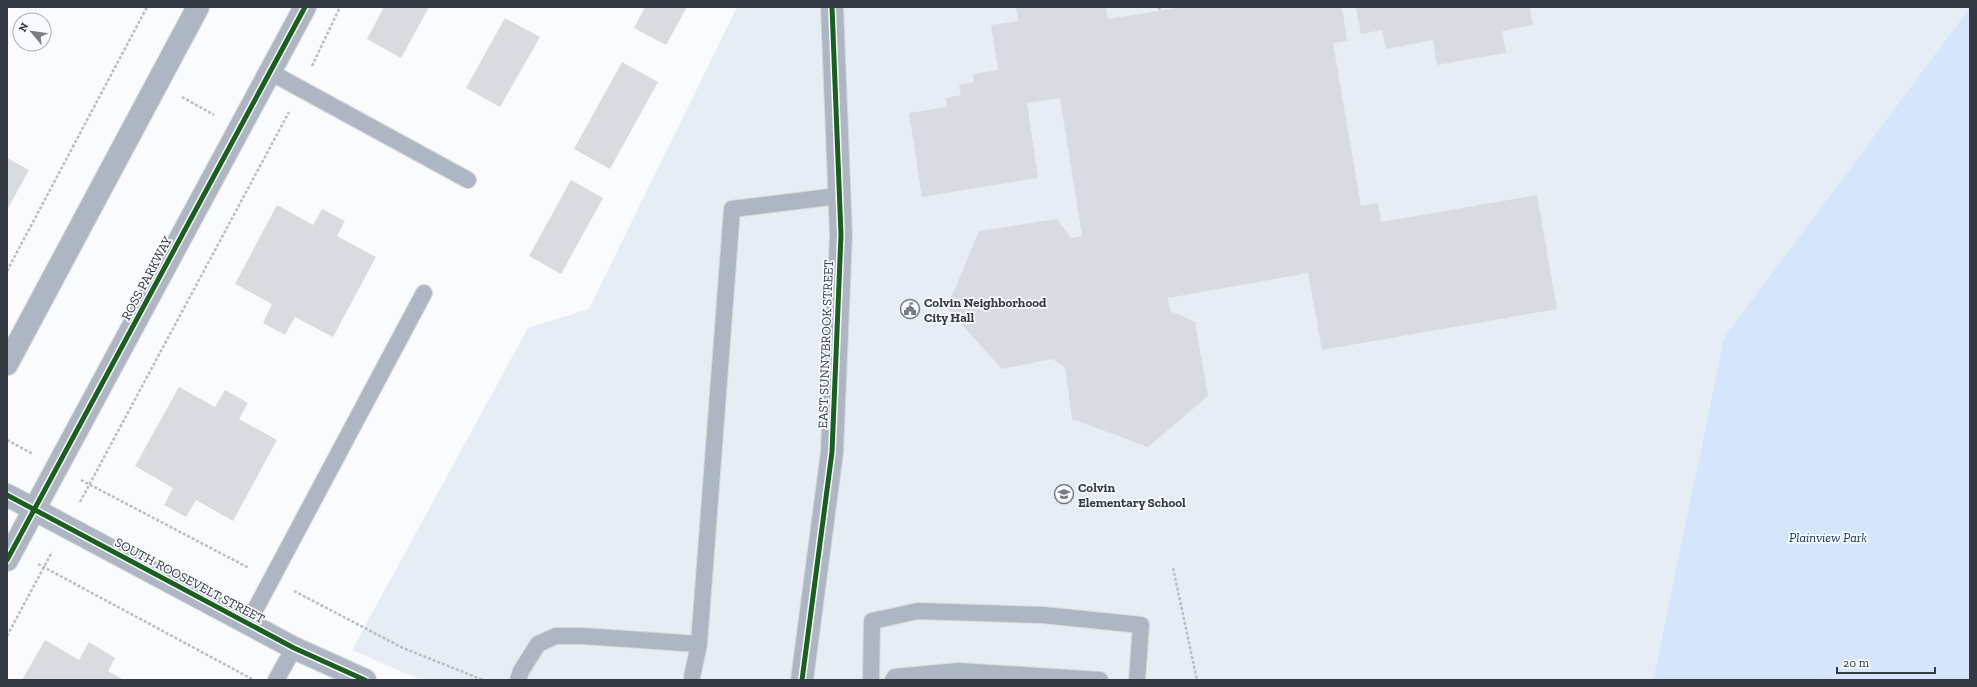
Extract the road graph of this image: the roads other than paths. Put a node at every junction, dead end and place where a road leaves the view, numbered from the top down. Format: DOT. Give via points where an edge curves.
graph roads {
  1 [pos="198,7"];
  2 [pos="305,7"];
  3 [pos="832,7"];
  4 [pos="270,72"];
  5 [pos="468,180"];
  6 [pos="838,196"];
  7 [pos="424,293"];
  8 [pos="7,364"];
  9 [pos="7,495"];
  10 [pos="34,509"];
  11 [pos="7,560"];
  12 [pos="248,623"];
  13 [pos="699,644"];
  14 [pos="294,648"];
  15 [pos="692,677"];
  16 [pos="276,680"];
  17 [pos="365,680"];
  18 [pos="518,680"];
  19 [pos="802,680"];
  20 [pos="871,680"];
  21 [pos="892,680"];
  22 [pos="1100,680"];
  23 [pos="1137,680"];
  1 -- 8 [label="street"];
  2 -- 4 [label="street, ROSS PARKWAY"];
  3 -- 6 [label="street, EAST SUNNYBROOK STREET"];
  4 -- 5 [label="lane"];
  4 -- 10 [label="street, ROSS PARKWAY"];
  6 -- 13 [label="lane" via="732,209"];
  6 -- 19 [label="street, EAST SUNNYBROOK STREET" via="841,235 832,452"];
  7 -- 12 [label="lane"];
  9 -- 10 [label="street, SOUTH ROOSEVELT STREET"];
  10 -- 11 [label="street, ROSS PARKWAY"];
  10 -- 12 [label="street, SOUTH ROOSEVELT STREET"];
  12 -- 14 [label="street, SOUTH ROOSEVELT STREET"];
  13 -- 15 [label="lane"];
  13 -- 18 [label="lane" via="556,636 538,644"];
  14 -- 16 [label="lane"];
  14 -- 17 [label="street, SOUTH ROOSEVELT STREET"];
  20 -- 23 [label="lane" via="872,621 918,611 1043,615 1141,625"];
  21 -- 22 [label="lane" via="895,677 960,671"];
}
